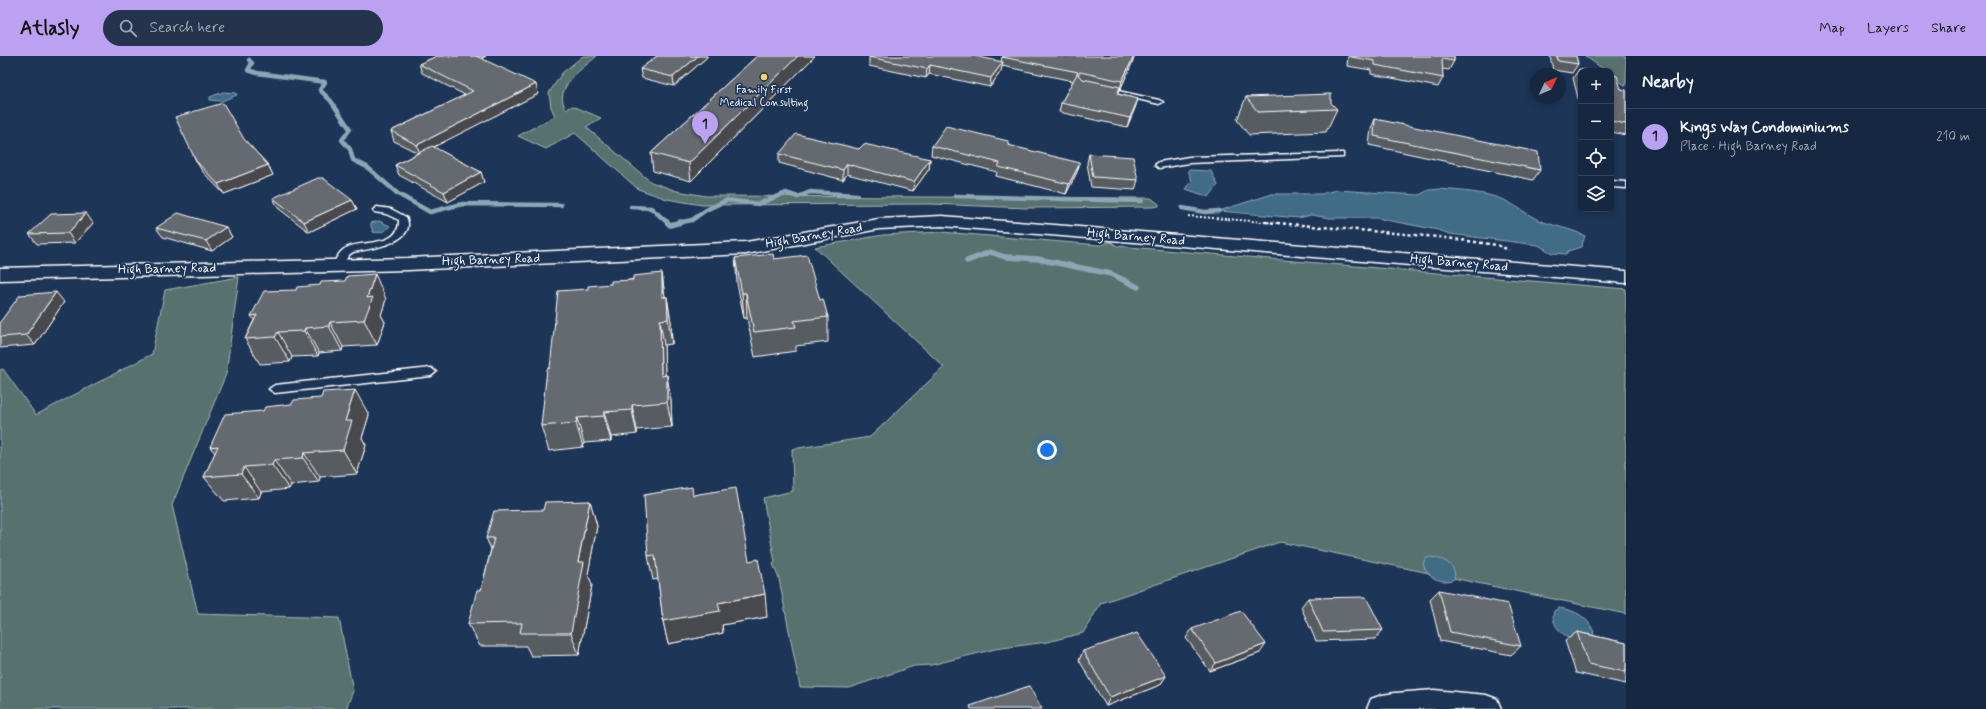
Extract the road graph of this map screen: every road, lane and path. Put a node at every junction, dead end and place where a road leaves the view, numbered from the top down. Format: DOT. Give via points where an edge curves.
graph roads {
  1 [pos="1097,88"];
  2 [pos="1159,102"];
  3 [pos="1340,155"];
  4 [pos="1159,165"];
  5 [pos="1614,184"];
  6 [pos="1626,185"];
  7 [pos="377,210"];
  8 [pos="1188,216"];
  9 [pos="1514,251"];
  10 [pos="337,266"];
  11 [pos="0,274"];
  12 [pos="1626,277"];
  13 [pos="431,372"];
  14 [pos="275,389"];
  15 [pos="1382,709"];
  16 [pos="1486,709"];
  1 -- 2 [label="lane"];
  3 -- 4 [label="lane" via="1189,160"];
  5 -- 6 [label="lane"];
  7 -- 10 [label="lane" via="388,211 403,219 401,232 387,241 350,250"];
  8 -- 9 [label="path" via="1439,237 1497,245"];
  10 -- 11 [label="street, High Barney Road"];
  10 -- 12 [label="street, High Barney Road" via="746,248 879,224 942,221"];
  13 -- 14 [label="lane"];
  15 -- 16 [label="street" via="1438,704"];
}
